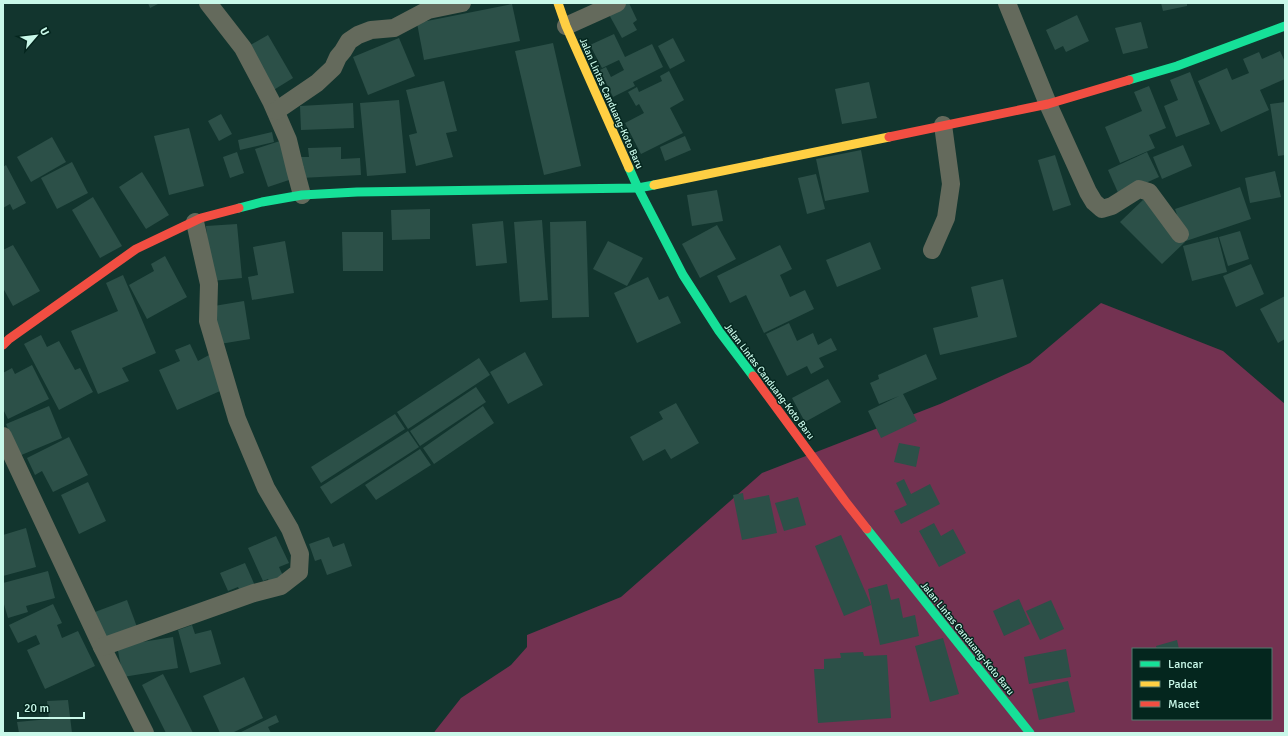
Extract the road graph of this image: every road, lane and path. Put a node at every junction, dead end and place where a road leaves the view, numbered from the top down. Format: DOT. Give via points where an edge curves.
graph roads {
  1 [pos="208,3"];
  2 [pos="462,3"];
  3 [pos="558,3"];
  4 [pos="617,3"];
  5 [pos="1008,3"];
  6 [pos="566,26"];
  7 [pos="1285,26"];
  8 [pos="1048,104"];
  9 [pos="276,111"];
  10 [pos="943,124"];
  11 [pos="638,188"];
  12 [pos="302,195"];
  13 [pos="195,222"];
  14 [pos="1180,234"];
  15 [pos="932,250"];
  16 [pos="3,345"];
  17 [pos="3,436"];
  18 [pos="102,647"];
  19 [pos="145,733"];
  20 [pos="1030,733"];
  1 -- 9 [label="street" via="243,48"];
  2 -- 9 [label="street" via="428,10 394,28 371,30 358,35 349,41 333,68 317,83"];
  3 -- 6 [label="street, Jalan Lintas Canduang-Koto Baru"];
  4 -- 6 [label="street"];
  5 -- 8 [label="street"];
  6 -- 11 [label="street, Jalan Lintas Canduang-Koto Baru"];
  7 -- 8 [label="street" via="1177,66"];
  8 -- 10 [label="street"];
  8 -- 14 [label="street" via="1094,202 1102,209 1112,206 1139,189 1149,192"];
  9 -- 12 [label="street" via="288,140"];
  10 -- 11 [label="street"];
  10 -- 15 [label="street" via="951,184 946,218"];
  11 -- 12 [label="street"];
  11 -- 20 [label="street, Jalan Lintas Canduang-Koto Baru" via="683,275 719,331 845,501"];
  12 -- 13 [label="street" via="262,202 201,218"];
  13 -- 16 [label="street" via="136,249"];
  13 -- 18 [label="street" via="209,284 208,321 236,419 266,488 290,529 300,554 299,572 281,586 254,593"];
  17 -- 18 [label="street"];
  18 -- 19 [label="street"];
}
